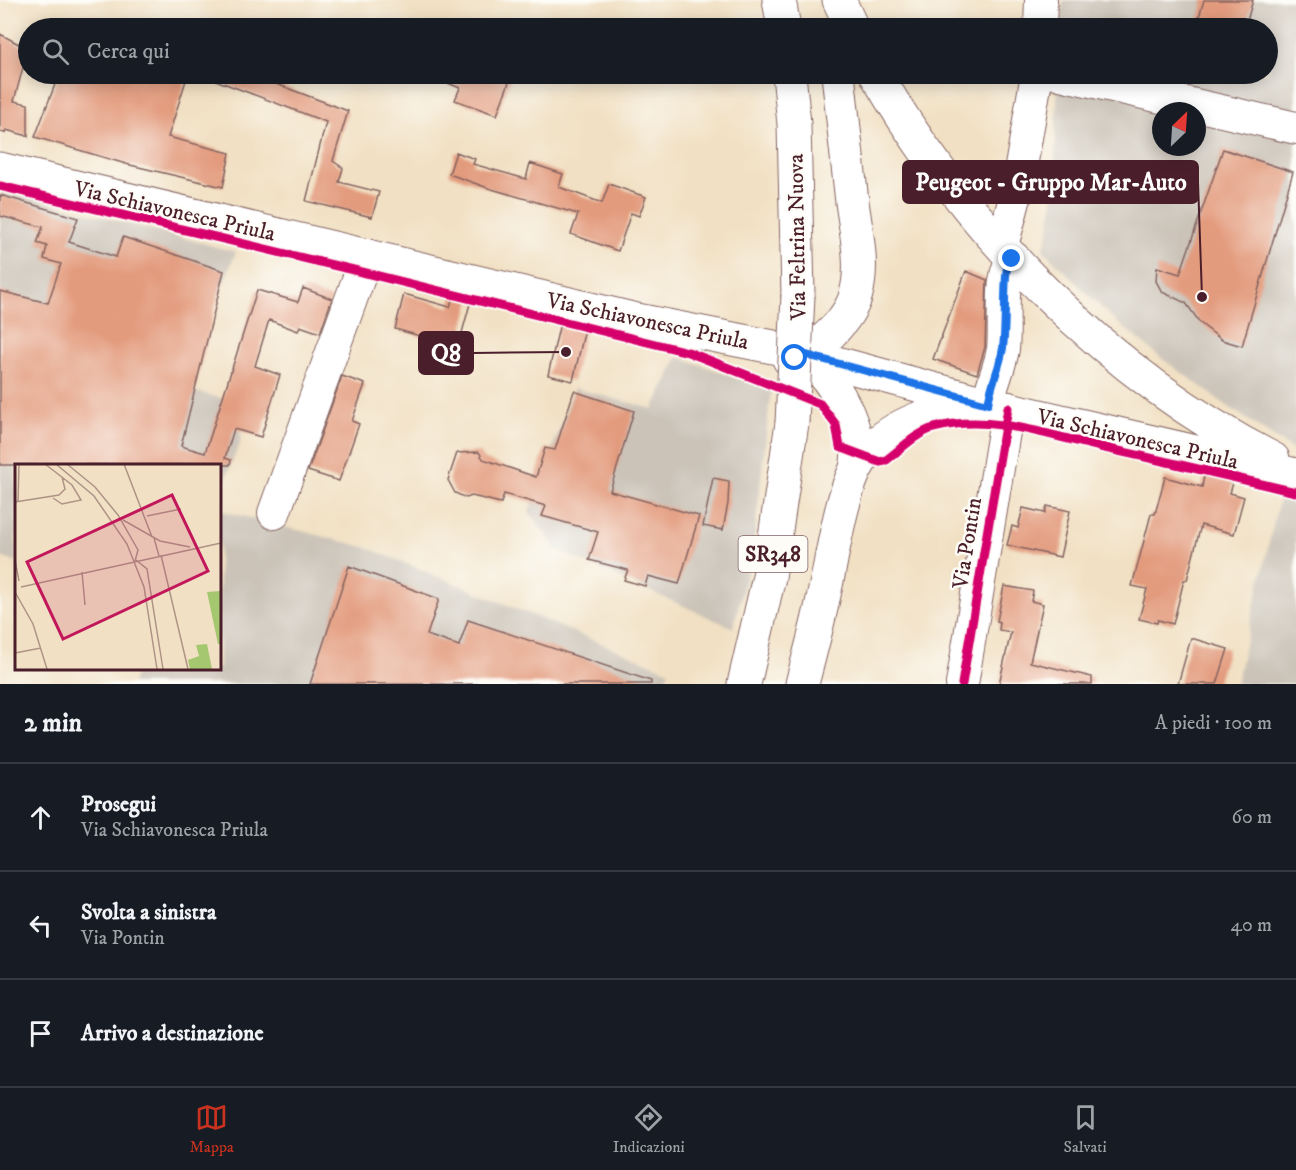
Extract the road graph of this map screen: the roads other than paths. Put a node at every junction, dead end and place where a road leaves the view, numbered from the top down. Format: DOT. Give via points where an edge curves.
graph roads {
  1 [pos="779,0"];
  2 [pos="829,0"];
  3 [pos="839,0"];
  4 [pos="1041,0"];
  5 [pos="782,18"];
  6 [pos="832,18"];
  7 [pos="847,18"];
  8 [pos="1040,18"];
  9 [pos="790,84"];
  10 [pos="839,84"];
  11 [pos="882,84"];
  12 [pos="1034,84"];
  13 [pos="1104,84"];
  14 [pos="1296,128"];
  15 [pos="0,169"];
  16 [pos="1007,250"];
  17 [pos="367,255"];
  18 [pos="647,324"];
  19 [pos="803,354"];
  20 [pos="830,381"];
  21 [pos="998,406"];
  22 [pos="856,468"];
  23 [pos="1296,470"];
  24 [pos="1296,476"];
  25 [pos="274,513"];
  26 [pos="744,684"];
  27 [pos="802,684"];
  28 [pos="962,684"];
  1 -- 5 [label="main road"];
  2 -- 6 [label="main road"];
  3 -- 7 [label="main road"];
  4 -- 8 [label="street"];
  9 -- 26 [label="main road, Via Feltrina Nuova / SR348, bridge" via="798,295 792,423 770,577"];
  10 -- 19 [label="main road" via="857,239 858,287 852,306 839,324"];
  11 -- 16 [label="main road" via="927,154"];
  12 -- 16 [label="street, Via Pontin" via="1017,190 1005,235"];
  13 -- 14 [label="street"];
  15 -- 17 [label="main road, Via Schiavonesca Priula"];
  16 -- 21 [label="street, Via Pontin" via="1003,347 992,384"];
  16 -- 23 [label="main road" via="1046,293 1161,390 1236,439"];
  17 -- 18 [label="main road, Via Schiavonesca Priula"];
  17 -- 25 [label="street"];
  18 -- 19 [label="main road" via="715,345 784,360"];
  18 -- 20 [label="main road" via="736,359"];
  19 -- 20 [label="main road"];
  19 -- 21 [label="main road, Via Schiavonesca Priula"];
  20 -- 21 [label="main road"];
  20 -- 22 [label="main road" via="857,441"];
  21 -- 22 [label="main road" via="947,410 916,420 877,444"];
  21 -- 24 [label="main road, Via Schiavonesca Priula"];
  21 -- 28 [label="street, Via Pontin"];
  22 -- 27 [label="main road" via="840,518"];
}
